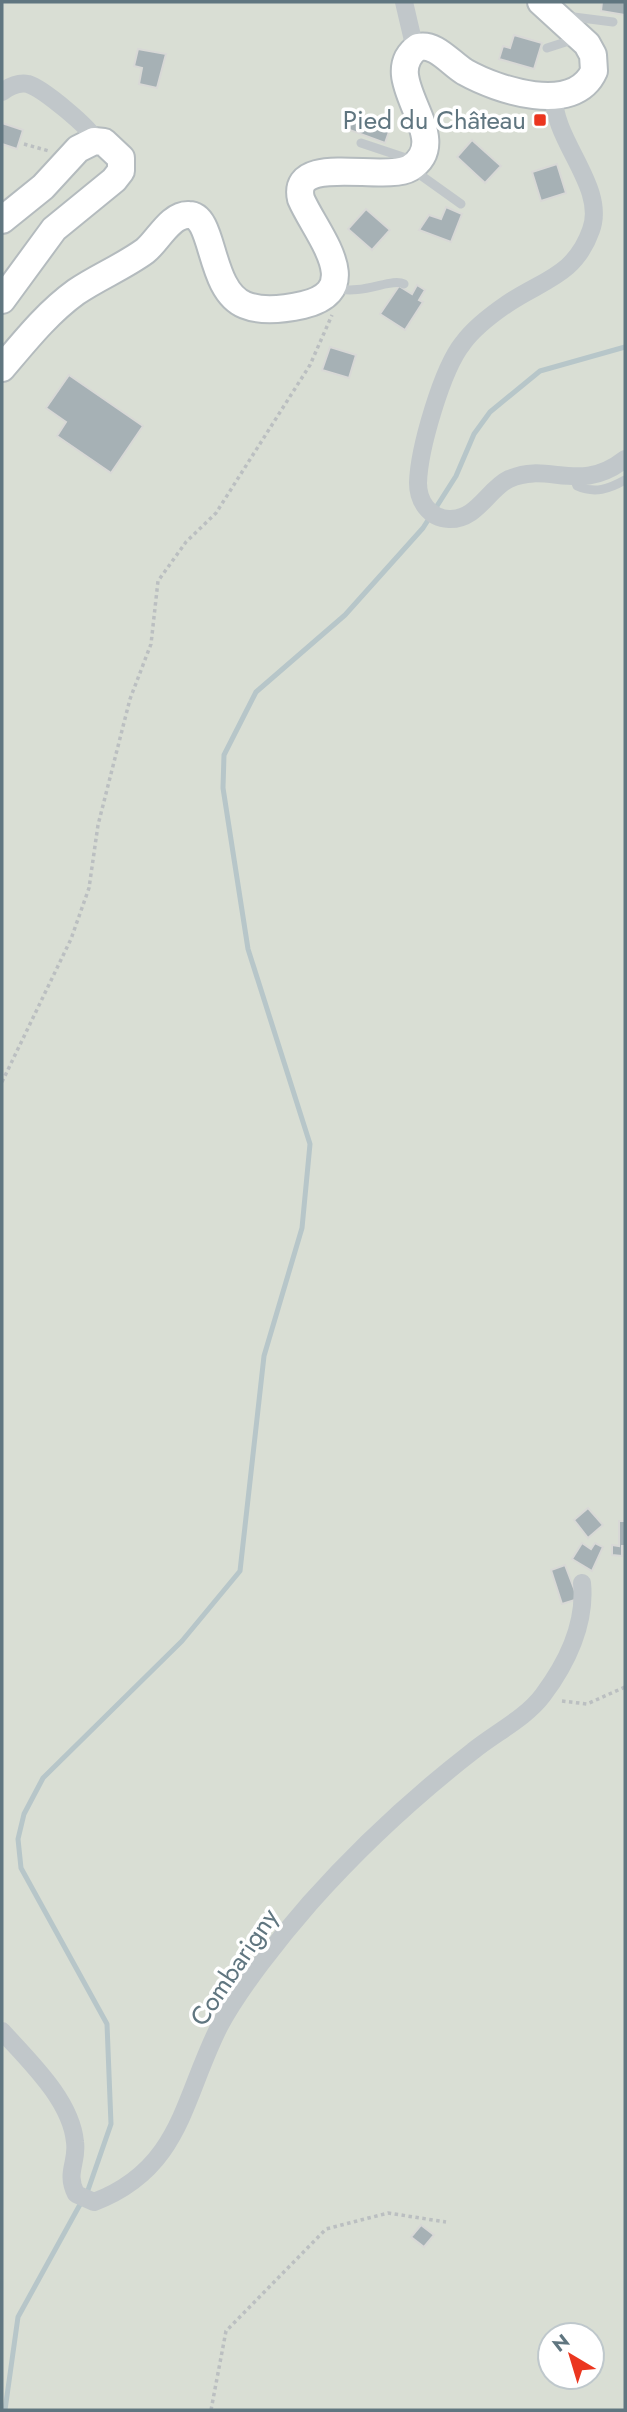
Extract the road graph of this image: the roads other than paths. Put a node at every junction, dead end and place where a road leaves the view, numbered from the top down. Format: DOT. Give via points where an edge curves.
graph roads {
  1 [pos="404,2"];
  2 [pos="560,19"];
  3 [pos="613,22"];
  4 [pos="547,48"];
  5 [pos="415,49"];
  6 [pos="2,92"];
  7 [pos="554,95"];
  8 [pos="96,141"];
  9 [pos="361,143"];
  10 [pos="413,165"];
  11 [pos="461,204"];
  12 [pos="2,220"];
  13 [pos="404,284"];
  14 [pos="331,290"];
  15 [pos="2,300"];
  16 [pos="2,368"];
  17 [pos="625,459"];
  18 [pos="574,478"];
  19 [pos="625,480"];
  20 [pos="582,1583"];
  21 [pos="2,2031"];
  1 -- 5 [label="street"];
  2 -- 3 [label="lane" via="573,15"];
  2 -- 4 [label="lane" via="569,43"];
  2 -- 7 [label="street" via="593,55 594,71 580,88"];
  5 -- 7 [label="street" via="430,47 466,72 501,88"];
  5 -- 10 [label="street" via="407,58 405,71 425,149"];
  6 -- 8 [label="street" via="16,84 37,88 89,130"];
  7 -- 18 [label="street" via="556,119 593,203 591,230 558,276 496,312 458,350 425,441 418,486 420,500 433,513 453,519 476,508 511,478 530,474"];
  8 -- 12 [label="street" via="78,149 43,187"];
  8 -- 15 [label="street" via="118,153 122,162 118,175 54,229"];
  9 -- 10 [label="lane" via="405,156"];
  10 -- 11 [label="lane" via="429,184"];
  10 -- 14 [label="street" via="387,175 322,171 302,184 300,199 335,271"];
  13 -- 14 [label="lane" via="395,280 350,292"];
  14 -- 16 [label="street" via="318,301 294,307 244,305 219,278 204,226 196,216 187,215 174,220 141,253 66,300"];
  17 -- 18 [label="street" via="600,475"];
  18 -- 19 [label="lane" via="577,486 592,491"];
  20 -- 21 [label="street, Combarigny" via="584,1607 575,1638 542,1698 406,1808 309,1905 220,2026 185,2115 159,2156 120,2192 94,2202 76,2194 69,2181 76,2144 68,2115"];
}
